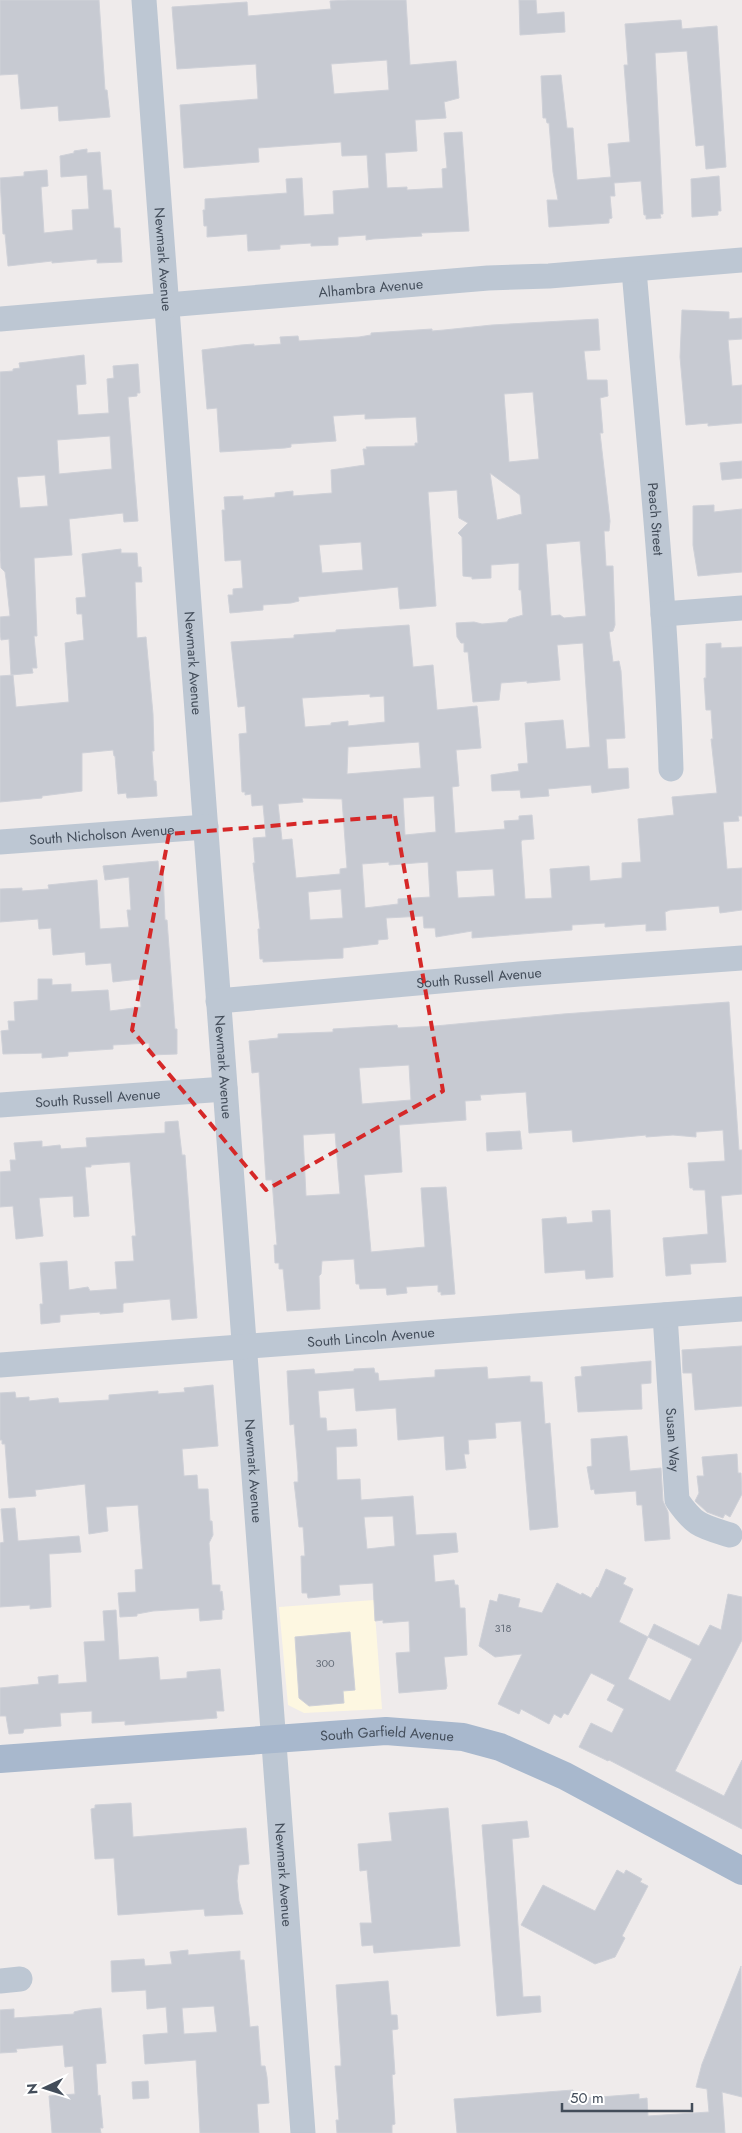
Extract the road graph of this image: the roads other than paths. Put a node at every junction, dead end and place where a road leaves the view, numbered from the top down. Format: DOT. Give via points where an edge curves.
graph roads {
  1 [pos="144,0"];
  2 [pos="742,260"];
  3 [pos="634,270"];
  4 [pos="167,306"];
  5 [pos="0,319"];
  6 [pos="742,608"];
  7 [pos="663,614"];
  8 [pos="671,769"];
  9 [pos="206,827"];
  10 [pos="0,842"];
  11 [pos="742,958"];
  12 [pos="218,1001"];
  13 [pos="225,1089"];
  14 [pos="0,1105"];
  15 [pos="742,1309"];
  16 [pos="665,1315"];
  17 [pos="244,1347"];
  18 [pos="0,1365"];
  19 [pos="730,1535"];
  20 [pos="274,1739"];
  21 [pos="0,1759"];
  22 [pos="742,1871"];
  23 [pos="303,2133"];
  1 -- 4 [label="street, Newmark Avenue"];
  2 -- 3 [label="street, Alhambra Avenue"];
  3 -- 4 [label="street, Alhambra Avenue" via="488,278"];
  3 -- 7 [label="street, Peach Street"];
  4 -- 5 [label="street, Alhambra Avenue"];
  4 -- 9 [label="street, Newmark Avenue"];
  6 -- 7 [label="street"];
  7 -- 8 [label="street, Peach Street"];
  9 -- 10 [label="street, South Nicholson Avenue"];
  9 -- 12 [label="street, Newmark Avenue"];
  11 -- 12 [label="street, South Russell Avenue"];
  12 -- 13 [label="street, Newmark Avenue"];
  13 -- 14 [label="street, South Russell Avenue"];
  13 -- 17 [label="street, Newmark Avenue"];
  15 -- 16 [label="street, South Lincoln Avenue"];
  16 -- 17 [label="street, South Lincoln Avenue"];
  16 -- 19 [label="street, Susan Way" via="677,1500 688,1516 701,1526"];
  17 -- 18 [label="street, South Lincoln Avenue"];
  17 -- 20 [label="street, Newmark Avenue"];
  20 -- 21 [label="main road, South Garfield Avenue"];
  20 -- 22 [label="main road, South Garfield Avenue" via="386,1731 463,1737 500,1747 572,1780"];
  20 -- 23 [label="street, Newmark Avenue"];
}
